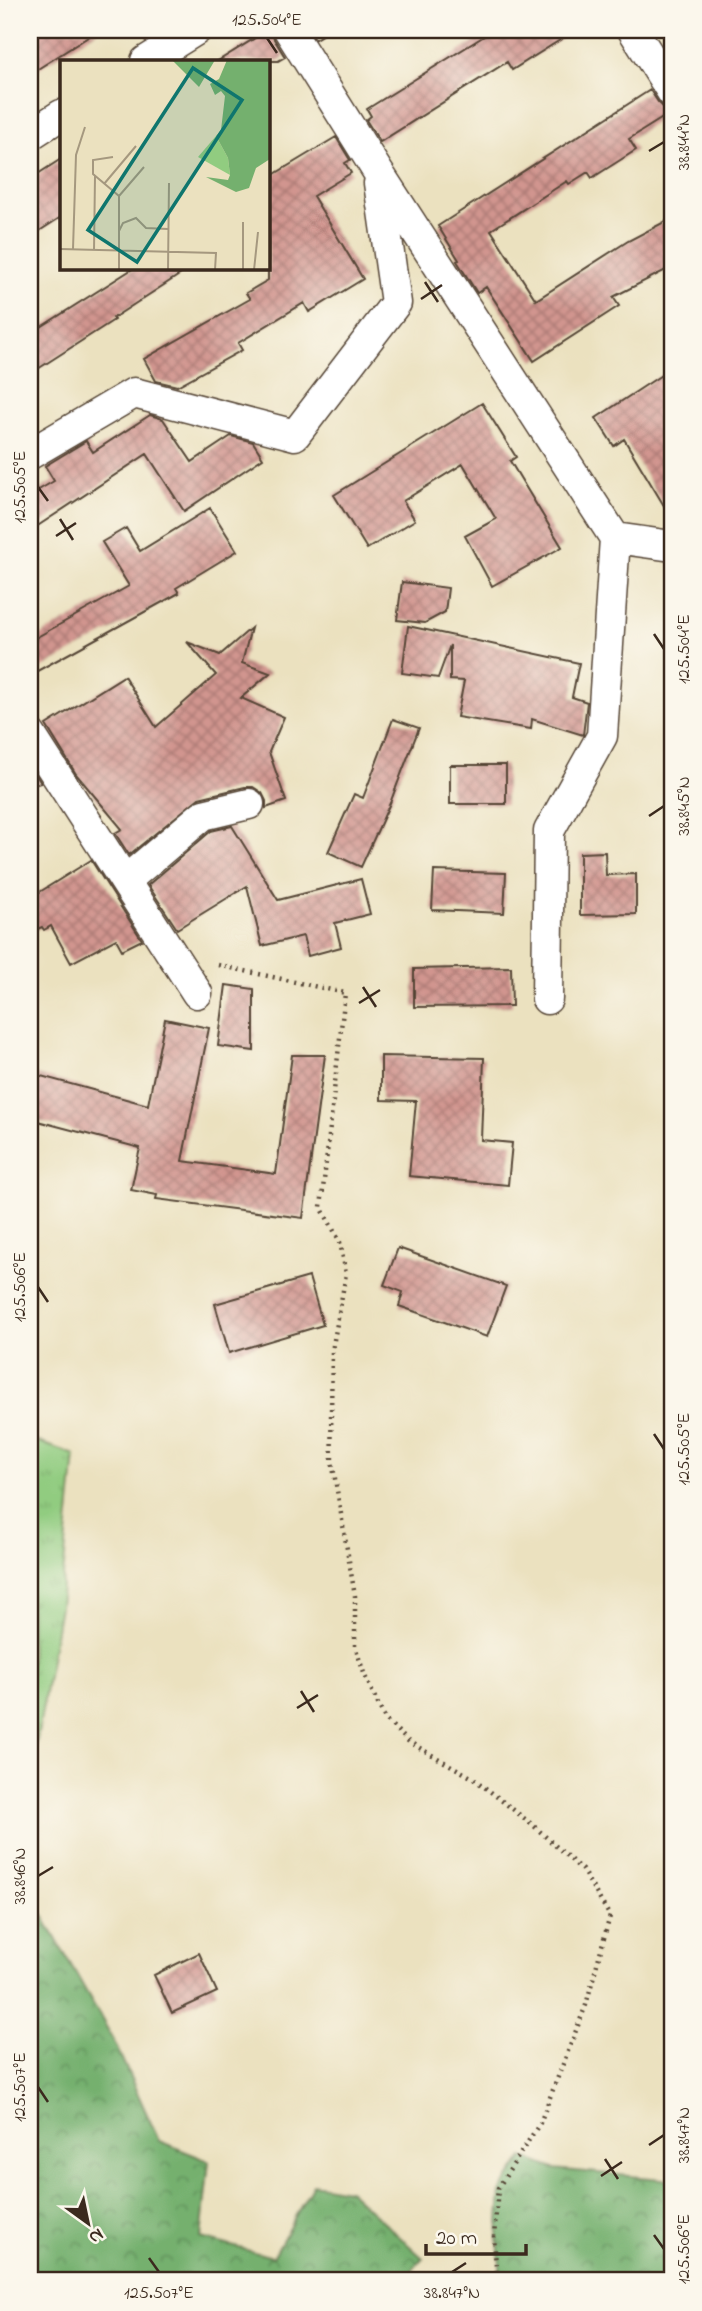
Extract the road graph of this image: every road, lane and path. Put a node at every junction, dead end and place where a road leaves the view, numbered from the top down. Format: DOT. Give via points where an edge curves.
graph roads {
  1 [pos="196,30"];
  2 [pos="289,30"];
  3 [pos="633,30"];
  4 [pos="148,60"];
  5 [pos="672,92"];
  6 [pos="60,116"];
  7 [pos="30,135"];
  8 [pos="378,172"];
  9 [pos="30,454"];
  10 [pos="615,538"];
  11 [pos="672,546"];
  12 [pos="30,734"];
  13 [pos="249,804"];
  14 [pos="125,881"];
  15 [pos="172,956"];
  16 [pos="197,993"];
  17 [pos="547,999"];
  18 [pos="497,2281"];
  1 -- 4 [label="street"];
  2 -- 8 [label="street"];
  3 -- 5 [label="street"];
  6 -- 7 [label="street"];
  8 -- 9 [label="street" via="396,303 295,435 134,393"];
  8 -- 10 [label="street"];
  10 -- 11 [label="street"];
  10 -- 17 [label="street" via="601,736 549,831"];
  12 -- 14 [label="street"];
  13 -- 14 [label="street" via="203,815"];
  14 -- 15 [label="street"];
  15 -- 16 [label="street"];
  15 -- 18 [label="path" via="345,993 321,1207 340,1242 346,1274 332,1351 332,1461 355,1596 355,1646 386,1719 409,1742 473,1778 534,1826 582,1870 610,1916 586,2005 540,2123 498,2188"];
}
